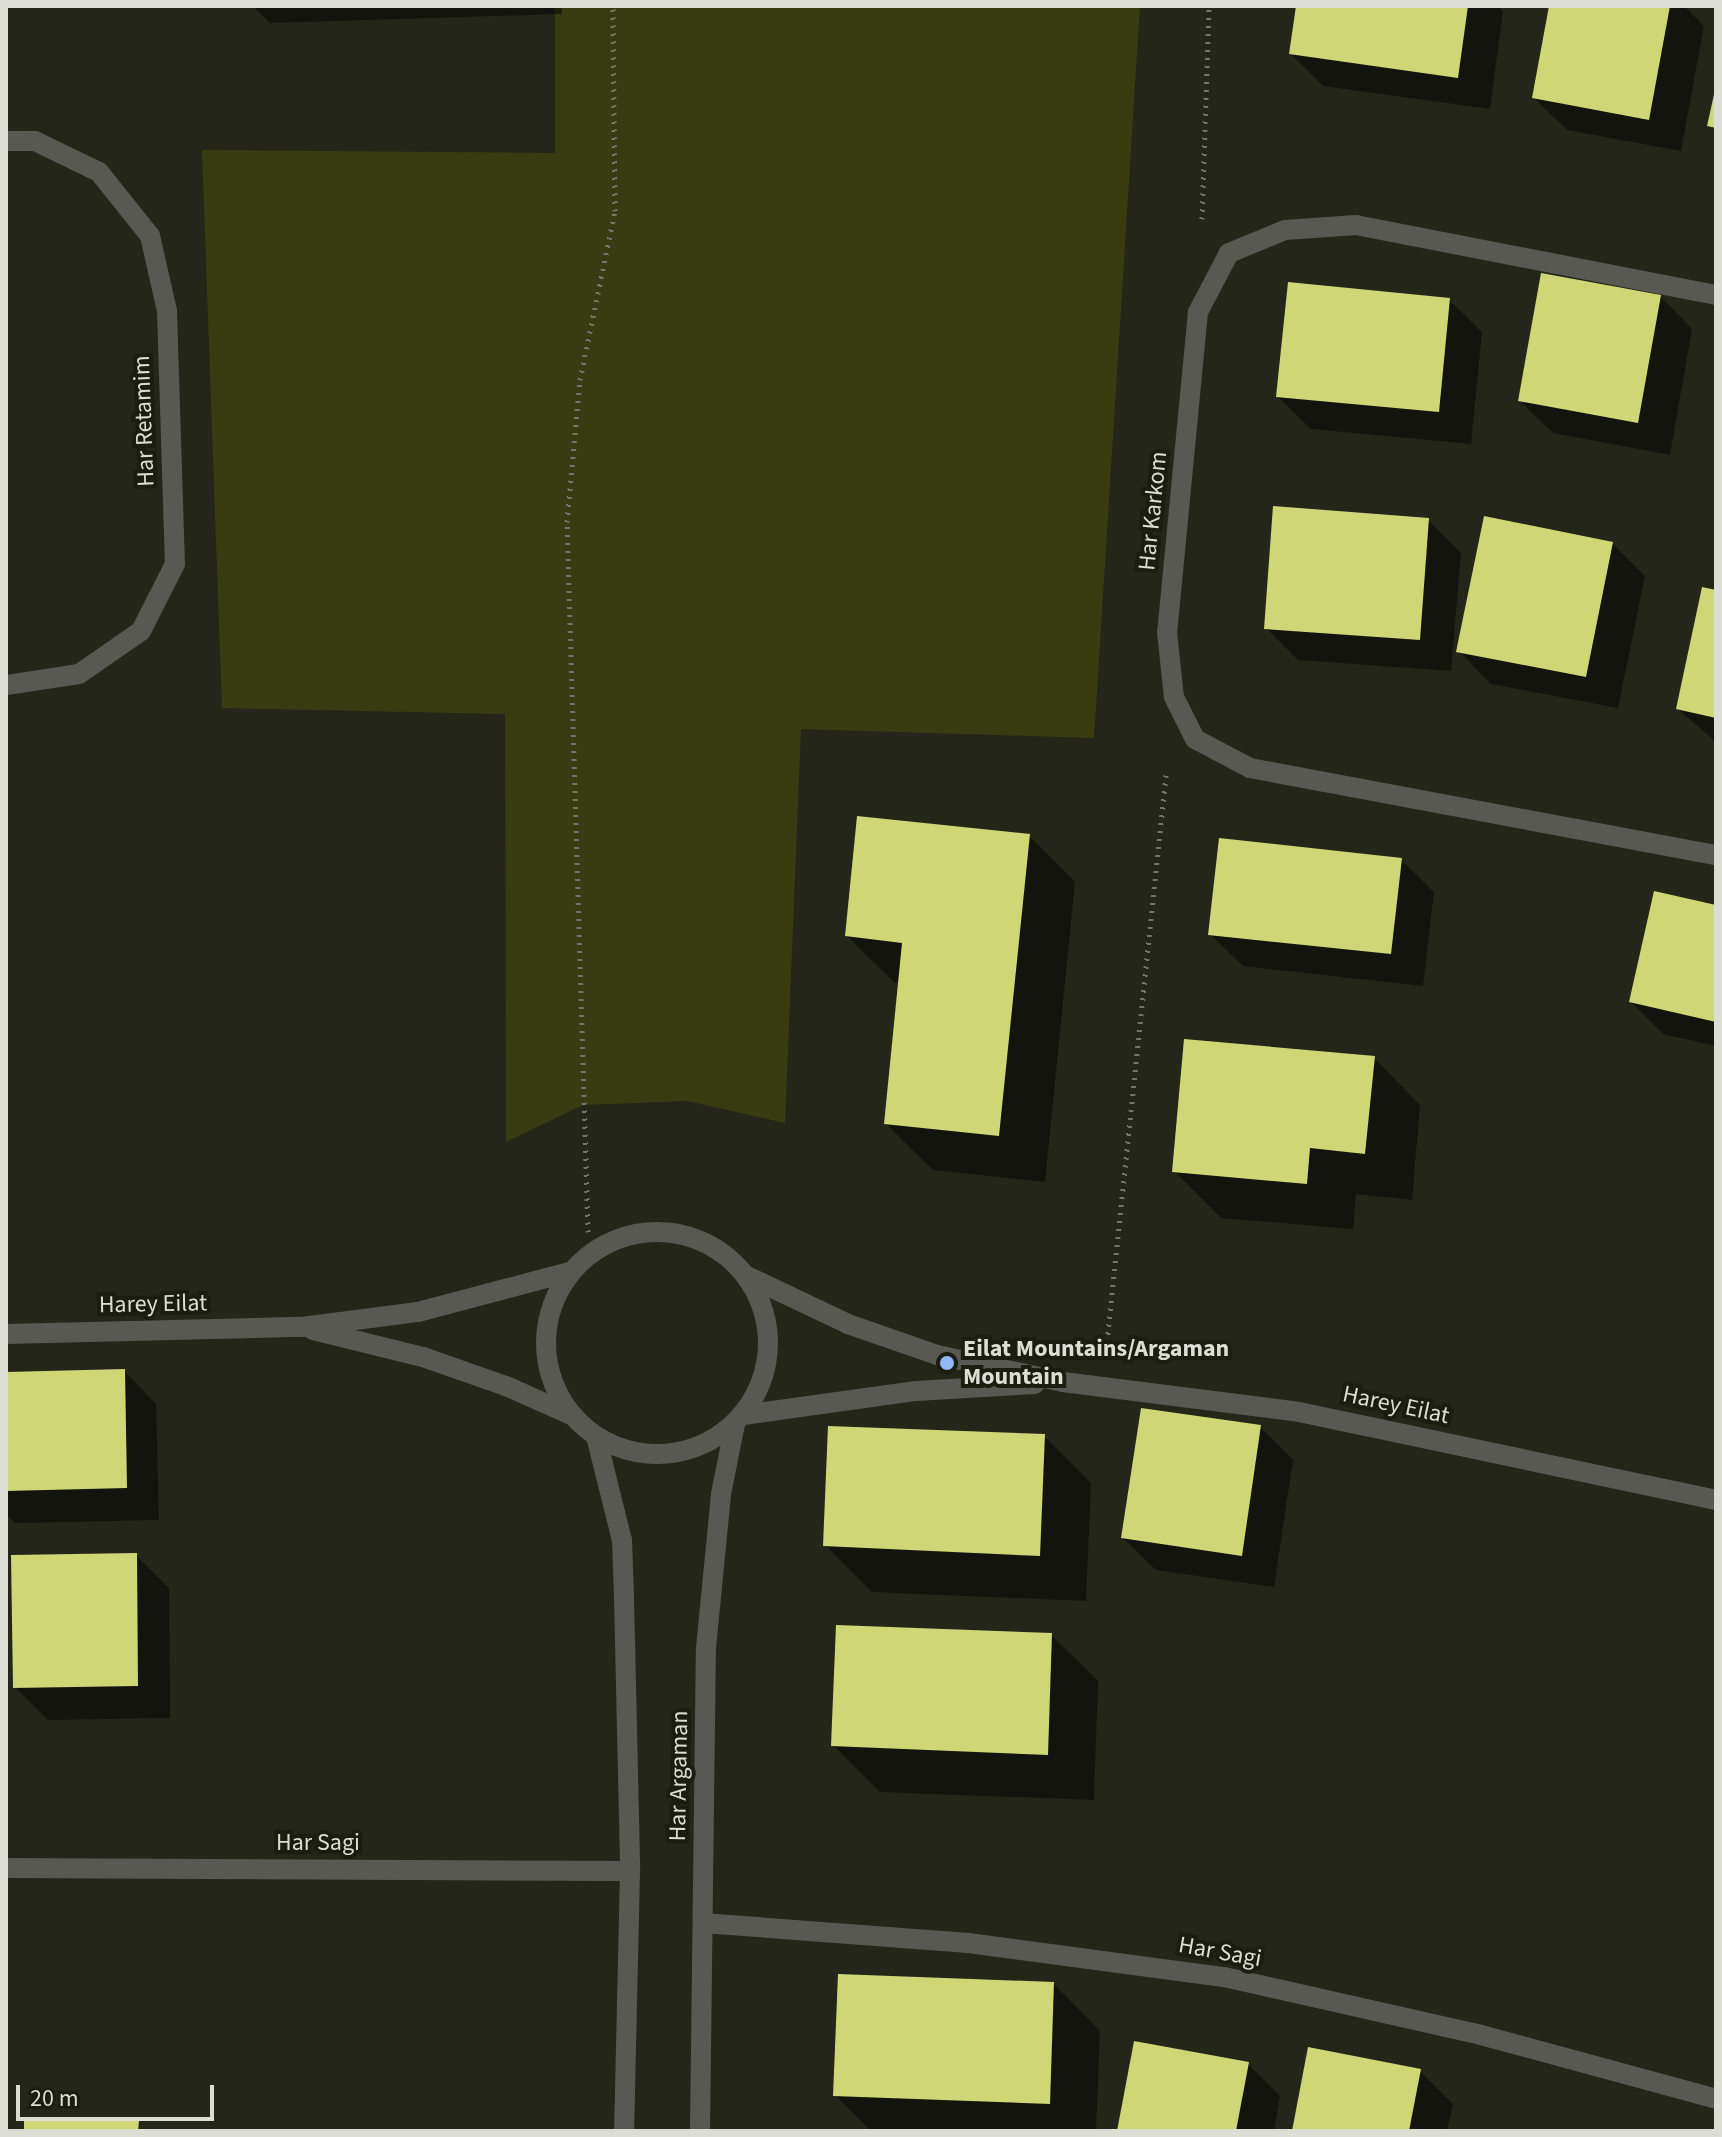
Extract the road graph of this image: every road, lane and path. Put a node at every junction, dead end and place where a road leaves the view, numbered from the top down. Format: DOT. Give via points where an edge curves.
graph roads {
  1 [pos="613,6"];
  2 [pos="1209,6"];
  3 [pos="6,141"];
  4 [pos="1201,235"];
  5 [pos="1716,295"];
  6 [pos="6,685"];
  7 [pos="1166,773"];
  8 [pos="1716,855"];
  9 [pos="588,1254"];
  10 [pos="569,1272"];
  11 [pos="747,1276"];
  12 [pos="302,1327"];
  13 [pos="6,1334"];
  14 [pos="1063,1382"];
  15 [pos="1102,1386"];
  16 [pos="574,1417"];
  17 [pos="739,1420"];
  18 [pos="596,1436"];
  19 [pos="1716,1500"];
  20 [pos="6,1868"];
  21 [pos="630,1871"];
  22 [pos="703,1923"];
  23 [pos="1716,2099"];
  24 [pos="624,2131"];
  25 [pos="700,2131"];
  1 -- 9 [label="path" via="615,211 580,380 567,522"];
  2 -- 4 [label="path"];
  3 -- 6 [label="street, Har Retamim" via="35,141 99,172 150,236 167,311 175,564 141,631 79,674"];
  5 -- 8 [label="street, Har Karkom" via="1356,225 1285,230 1229,253 1198,312 1167,632 1174,697 1195,739 1250,768"];
  7 -- 15 [label="path"];
  9 -- 10 [label="street"];
  9 -- 11 [label="street" via="634,1233 659,1231 709,1244"];
  10 -- 12 [label="street, Harey Eilat" via="418,1312"];
  10 -- 16 [label="street" via="547,1319 545,1346 549,1371"];
  11 -- 14 [label="street, Harey Eilat" via="848,1324 922,1350"];
  11 -- 17 [label="street" via="767,1321 769,1347 765,1371"];
  12 -- 13 [label="street, Harey Eilat"];
  12 -- 16 [label="street, Harey Eilat" via="423,1357"];
  14 -- 15 [label="street, Harey Eilat"];
  14 -- 17 [label="street, Harey Eilat" via="916,1391"];
  15 -- 19 [label="street, Harey Eilat" via="1299,1412"];
  16 -- 18 [label="street"];
  17 -- 18 [label="street" via="692,1449 668,1454 643,1454"];
  17 -- 22 [label="street, Har Argaman" via="721,1494 706,1648"];
  18 -- 21 [label="street, Har Argaman" via="622,1540"];
  20 -- 21 [label="street, Har Sagi"];
  21 -- 24 [label="street, Har Argaman"];
  22 -- 23 [label="street, Har Sagi" via="968,1943 1224,1977 1481,2035"];
  22 -- 25 [label="street, Har Argaman"];
}
